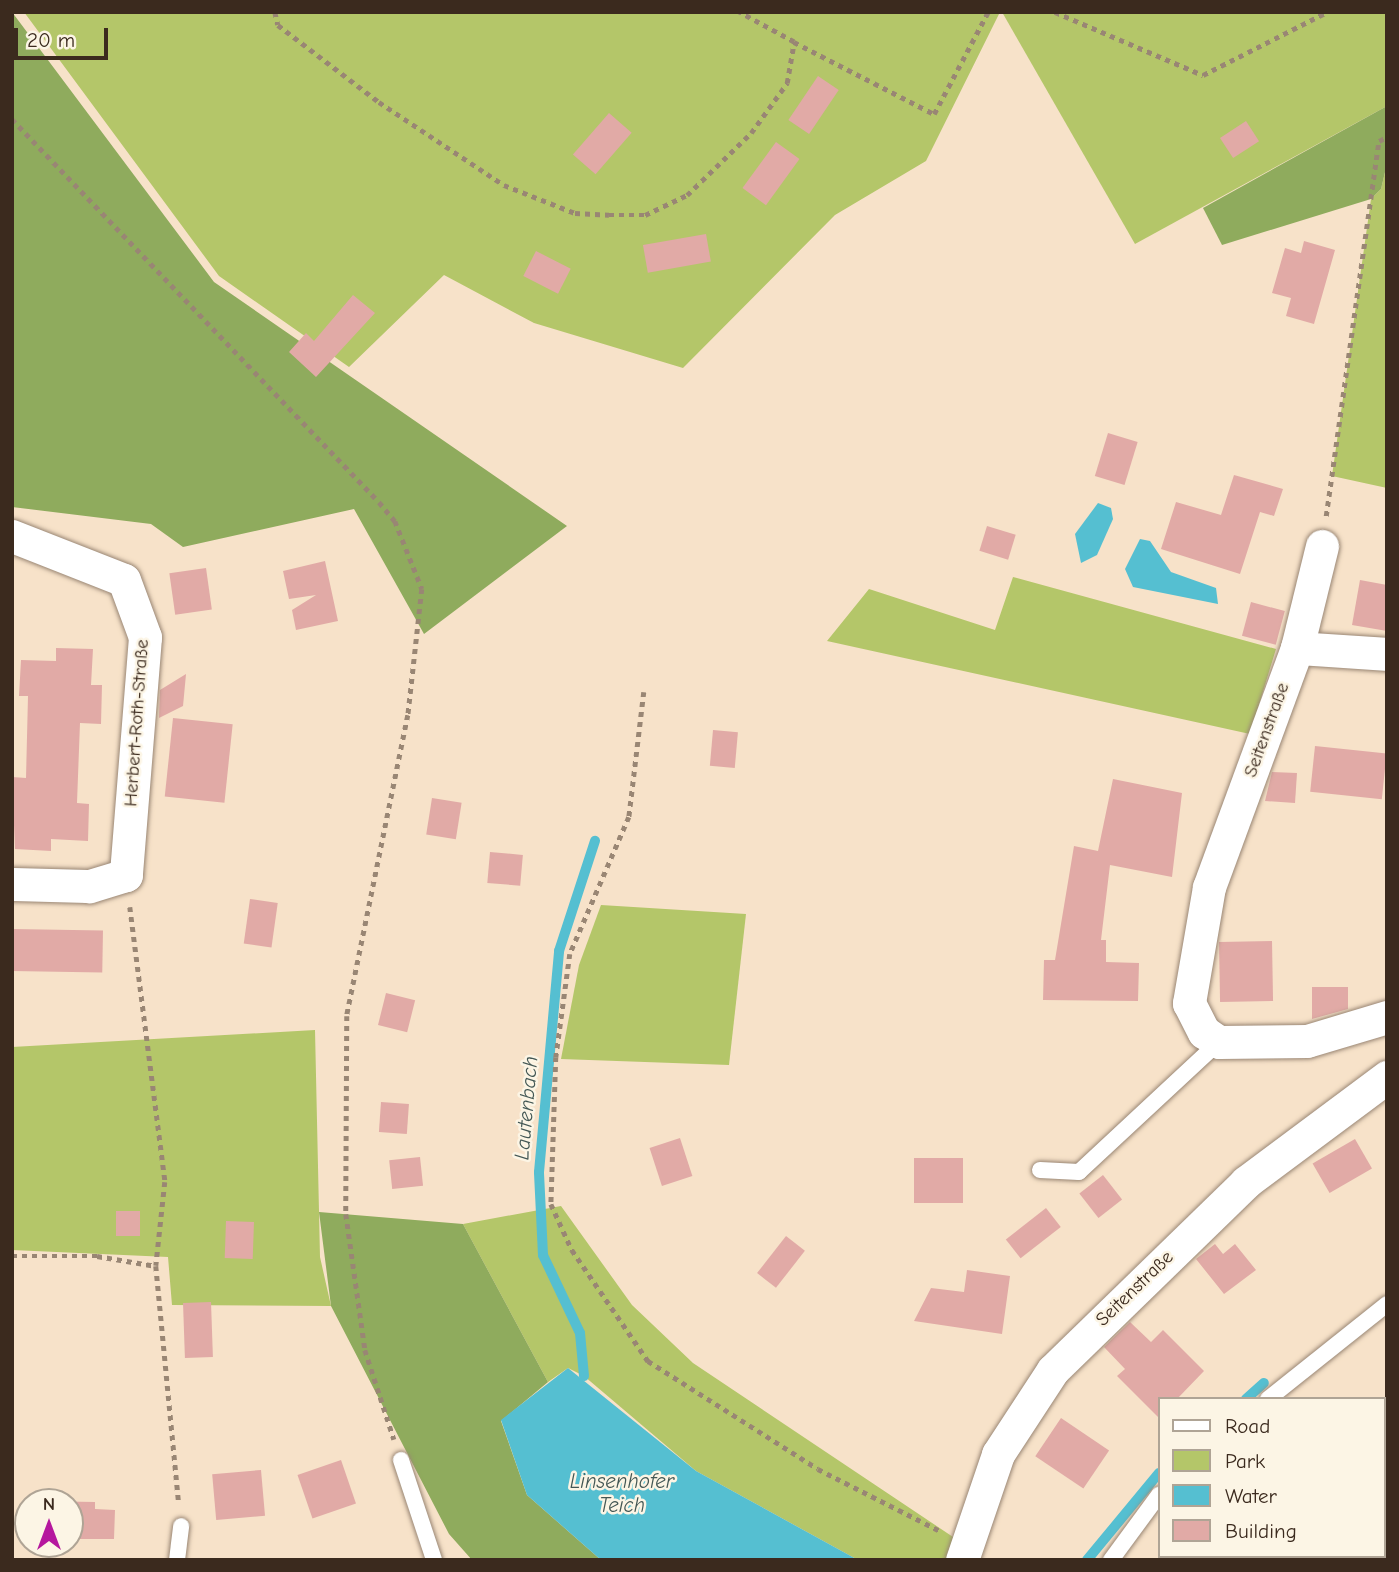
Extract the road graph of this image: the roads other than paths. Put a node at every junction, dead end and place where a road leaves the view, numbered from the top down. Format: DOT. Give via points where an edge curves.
graph roads {
  1 [pos="12,536"];
  2 [pos="1322,546"];
  3 [pos="1297,648"];
  4 [pos="1387,654"];
  5 [pos="12,884"];
  6 [pos="1387,1017"];
  7 [pos="1219,1042"];
  8 [pos="1387,1077"];
  9 [pos="1040,1170"];
  10 [pos="1387,1304"];
  11 [pos="1271,1397"];
  12 [pos="401,1460"];
  13 [pos="1158,1496"];
  14 [pos="181,1526"];
  15 [pos="962,1551"];
  16 [pos="177,1560"];
  17 [pos="434,1560"];
  18 [pos="1111,1560"];
  1 -- 5 [label="street, Herbert-Roth-Straße" via="124,580 138,605 145,637 126,875 89,886"];
  2 -- 3 [label="street, Seitenstraße"];
  3 -- 4 [label="street"];
  3 -- 7 [label="street, Seitenstraße" via="1209,887 1192,954 1189,1003 1204,1032"];
  6 -- 7 [label="street" via="1307,1041"];
  7 -- 9 [label="lane" via="1079,1172"];
  8 -- 15 [label="street, Seitenstraße" via="1246,1182 1053,1370 998,1454"];
  10 -- 11 [label="lane"];
  12 -- 17 [label="lane"];
  13 -- 18 [label="lane"];
  14 -- 16 [label="lane"];
}
